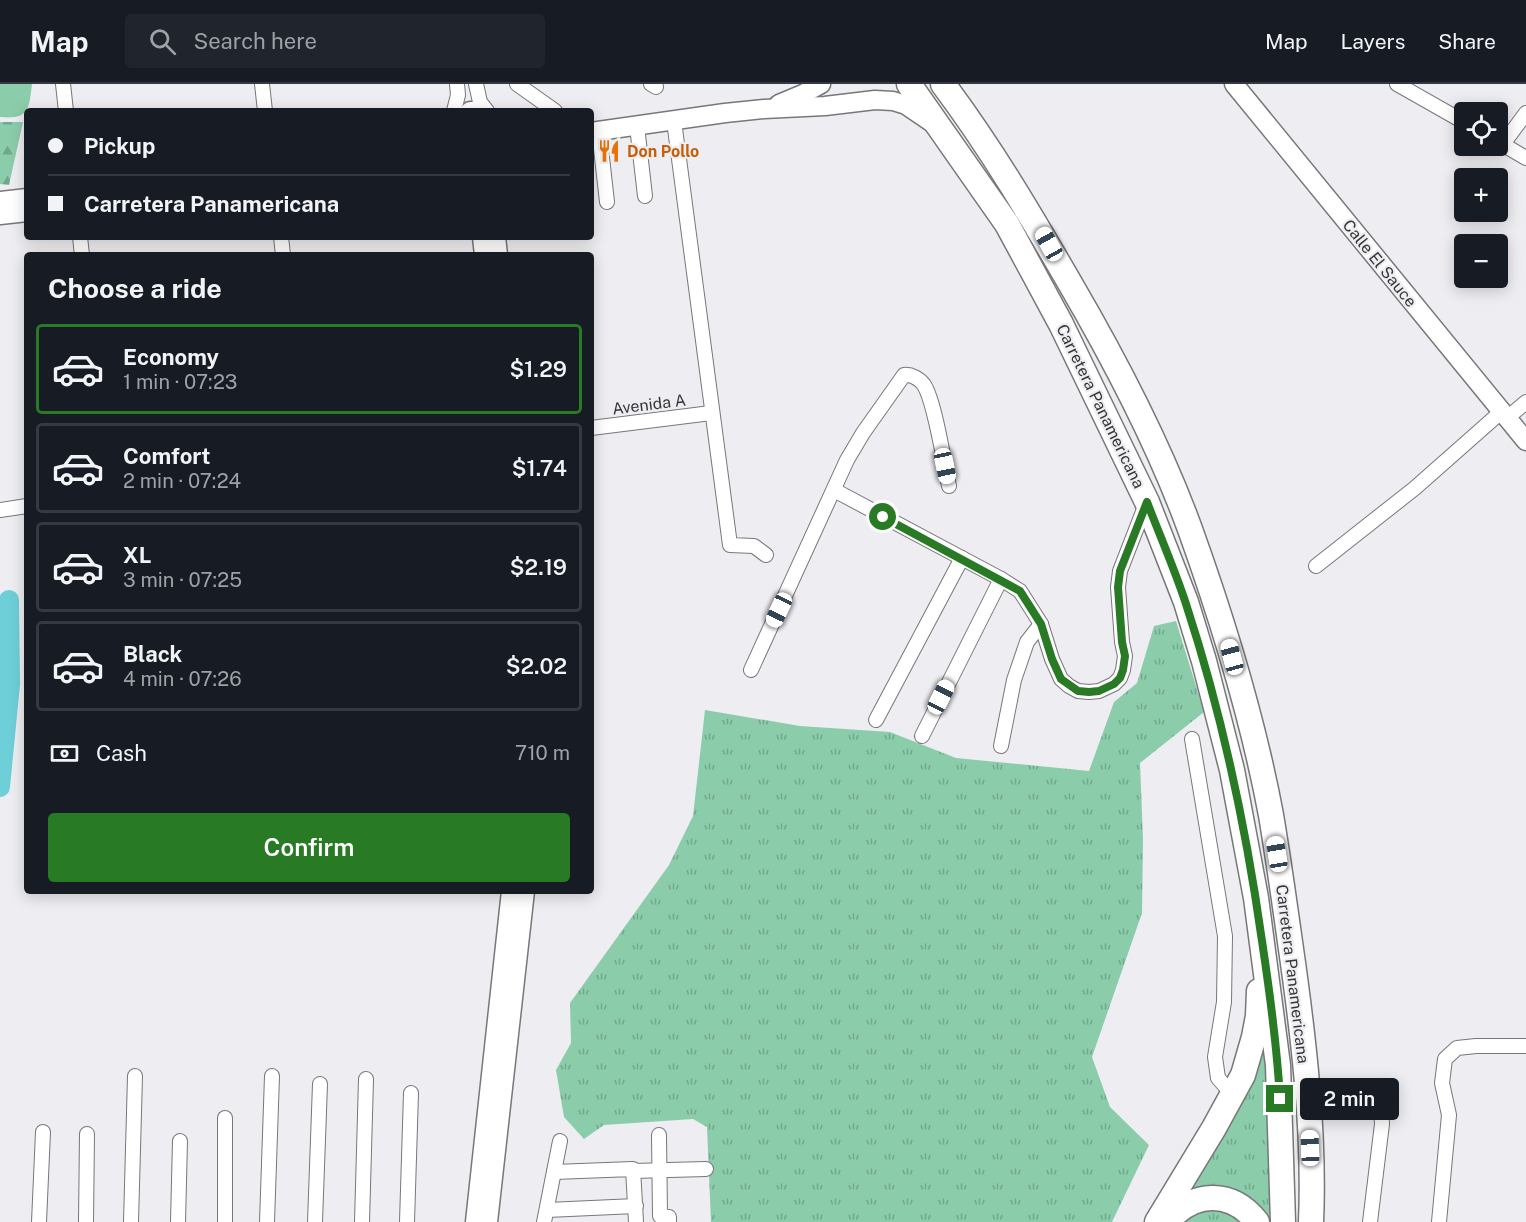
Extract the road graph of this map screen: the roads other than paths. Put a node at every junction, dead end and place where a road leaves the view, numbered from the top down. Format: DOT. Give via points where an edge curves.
graph roads {
  1 [pos="63,84"];
  2 [pos="262,84"];
  3 [pos="457,84"];
  4 [pos="476,84"];
  5 [pos="517,84"];
  6 [pos="821,84"];
  7 [pos="909,84"];
  8 [pos="943,84"];
  9 [pos="1234,84"];
  10 [pos="1398,84"];
  11 [pos="66,108"];
  12 [pos="265,108"];
  13 [pos="455,108"];
  14 [pos="485,108"];
  15 [pos="550,108"];
  16 [pos="764,109"];
  17 [pos="1526,112"];
  18 [pos="1454,116"];
  19 [pos="674,121"];
  20 [pos="637,126"];
  21 [pos="594,131"];
  22 [pos="1508,133"];
  23 [pos="1508,148"];
  24 [pos="1526,158"];
  25 [pos="967,165"];
  26 [pos="645,196"];
  27 [pos="24,198"];
  28 [pos="0,201"];
  29 [pos="607,202"];
  30 [pos="24,212"];
  31 [pos="0,215"];
  32 [pos="1092,320"];
  33 [pos="1067,337"];
  34 [pos="1118,367"];
  35 [pos="1091,384"];
  36 [pos="1526,402"];
  37 [pos="711,413"];
  38 [pos="1515,424"];
  39 [pos="594,428"];
  40 [pos="949,486"];
  41 [pos="834,490"];
  42 [pos="1147,502"];
  43 [pos="24,506"];
  44 [pos="0,510"];
  45 [pos="766,555"];
  46 [pos="962,558"];
  47 [pos="1316,566"];
  48 [pos="1001,579"];
  49 [pos="1041,624"];
  50 [pos="751,670"];
  51 [pos="876,720"];
  52 [pos="922,736"];
  53 [pos="1191,739"];
  54 [pos="1001,746"];
  55 [pos="1280,875"];
  56 [pos="1255,890"];
  57 [pos="512,894"];
  58 [pos="525,894"];
  59 [pos="1526,1046"];
  60 [pos="135,1076"];
  61 [pos="272,1076"];
  62 [pos="366,1079"];
  63 [pos="320,1084"];
  64 [pos="411,1094"];
  65 [pos="1233,1095"];
  66 [pos="1381,1108"];
  67 [pos="225,1118"];
  68 [pos="43,1132"];
  69 [pos="87,1134"];
  70 [pos="659,1135"];
  71 [pos="180,1141"];
  72 [pos="560,1141"];
  73 [pos="706,1169"];
  74 [pos="633,1171"];
  75 [pos="659,1171"];
  76 [pos="554,1172"];
  77 [pos="636,1206"];
  78 [pos="546,1216"];
  79 [pos="39,1222"];
  80 [pos="86,1222"];
  81 [pos="131,1222"];
  82 [pos="178,1222"];
  83 [pos="225,1222"];
  84 [pos="267,1222"];
  85 [pos="315,1222"];
  86 [pos="362,1222"];
  87 [pos="407,1222"];
  88 [pos="475,1222"];
  89 [pos="489,1222"];
  90 [pos="636,1222"];
  91 [pos="669,1222"];
  92 [pos="1157,1222"];
  93 [pos="1167,1222"];
  94 [pos="1257,1222"];
  95 [pos="1283,1222"];
  96 [pos="1311,1222"];
  97 [pos="1370,1222"];
  98 [pos="1439,1222"];
  1 -- 11 [label="street"];
  2 -- 12 [label="street"];
  3 -- 13 [label="street"];
  4 -- 14 [label="street"];
  5 -- 15 [label="street"];
  6 -- 16 [label="main road"];
  7 -- 25 [label="highway, Carretera Panamericana"];
  8 -- 32 [label="highway, Carretera Panamericana" via="985,141"];
  9 -- 38 [label="main road, Calle El Sauce"];
  10 -- 18 [label="street"];
  16 -- 19 [label="main road"];
  16 -- 25 [label="main road" via="893,101 930,122"];
  17 -- 22 [label="street"];
  19 -- 20 [label="main road"];
  19 -- 37 [label="street"];
  20 -- 21 [label="main road"];
  20 -- 26 [label="street"];
  21 -- 29 [label="street"];
  23 -- 24 [label="street"];
  25 -- 33 [label="highway, Carretera Panamericana" via="1007,224"];
  27 -- 28 [label="main road"];
  30 -- 31 [label="main road"];
  32 -- 33 [label="highway" via="1081,338"];
  32 -- 34 [label="highway, Carretera Panamericana"];
  33 -- 35 [label="highway, Carretera Panamericana"];
  34 -- 35 [label="highway" via="1099,370"];
  34 -- 55 [label="highway, Carretera Panamericana" via="1191,531 1227,641 1268,802"];
  35 -- 42 [label="highway, Carretera Panamericana"];
  36 -- 38 [label="street"];
  37 -- 39 [label="street, Avenida A"];
  37 -- 45 [label="street" via="730,545 754,546"];
  38 -- 47 [label="street" via="1415,488"];
  40 -- 41 [label="street" via="924,385 907,374 863,433"];
  41 -- 46 [label="street"];
  41 -- 50 [label="street"];
  42 -- 49 [label="street" via="1120,571 1125,656 1120,678 1099,691 1078,691 1069,686 1061,679"];
  42 -- 56 [label="highway, Carretera Panamericana" via="1204,661 1232,770"];
  43 -- 44 [label="street"];
  46 -- 48 [label="street"];
  46 -- 51 [label="street"];
  48 -- 49 [label="street" via="1020,591"];
  48 -- 52 [label="street"];
  49 -- 54 [label="street" via="1027,642 1014,680"];
  53 -- 65 [label="street" via="1225,936 1224,1002 1215,1057 1218,1078"];
  55 -- 56 [label="highway"];
  55 -- 96 [label="highway, Carretera Panamericana" via="1304,1050"];
  56 -- 65 [label="highway" via="1258,1016 1250,1056"];
  56 -- 95 [label="highway, Carretera Panamericana" via="1278,1065"];
  57 -- 88 [label="main road"];
  58 -- 89 [label="main road"];
  59 -- 98 [label="street" via="1457,1048 1445,1059 1442,1083 1449,1115"];
  60 -- 81 [label="street"];
  61 -- 84 [label="street"];
  62 -- 86 [label="street"];
  63 -- 85 [label="street"];
  64 -- 87 [label="street"];
  65 -- 92 [label="highway"];
  66 -- 97 [label="street"];
  67 -- 83 [label="street"];
  68 -- 79 [label="street"];
  69 -- 80 [label="street"];
  70 -- 75 [label="street"];
  71 -- 82 [label="street"];
  72 -- 76 [label="street"];
  73 -- 75 [label="street"];
  74 -- 75 [label="street"];
  74 -- 76 [label="street"];
  74 -- 77 [label="street"];
  75 -- 91 [label="street" via="660,1216 669,1216"];
  76 -- 78 [label="street"];
  77 -- 78 [label="street"];
  77 -- 90 [label="street"];
  93 -- 94 [label="highway" via="1196,1200 1219,1198 1248,1211"];
}
